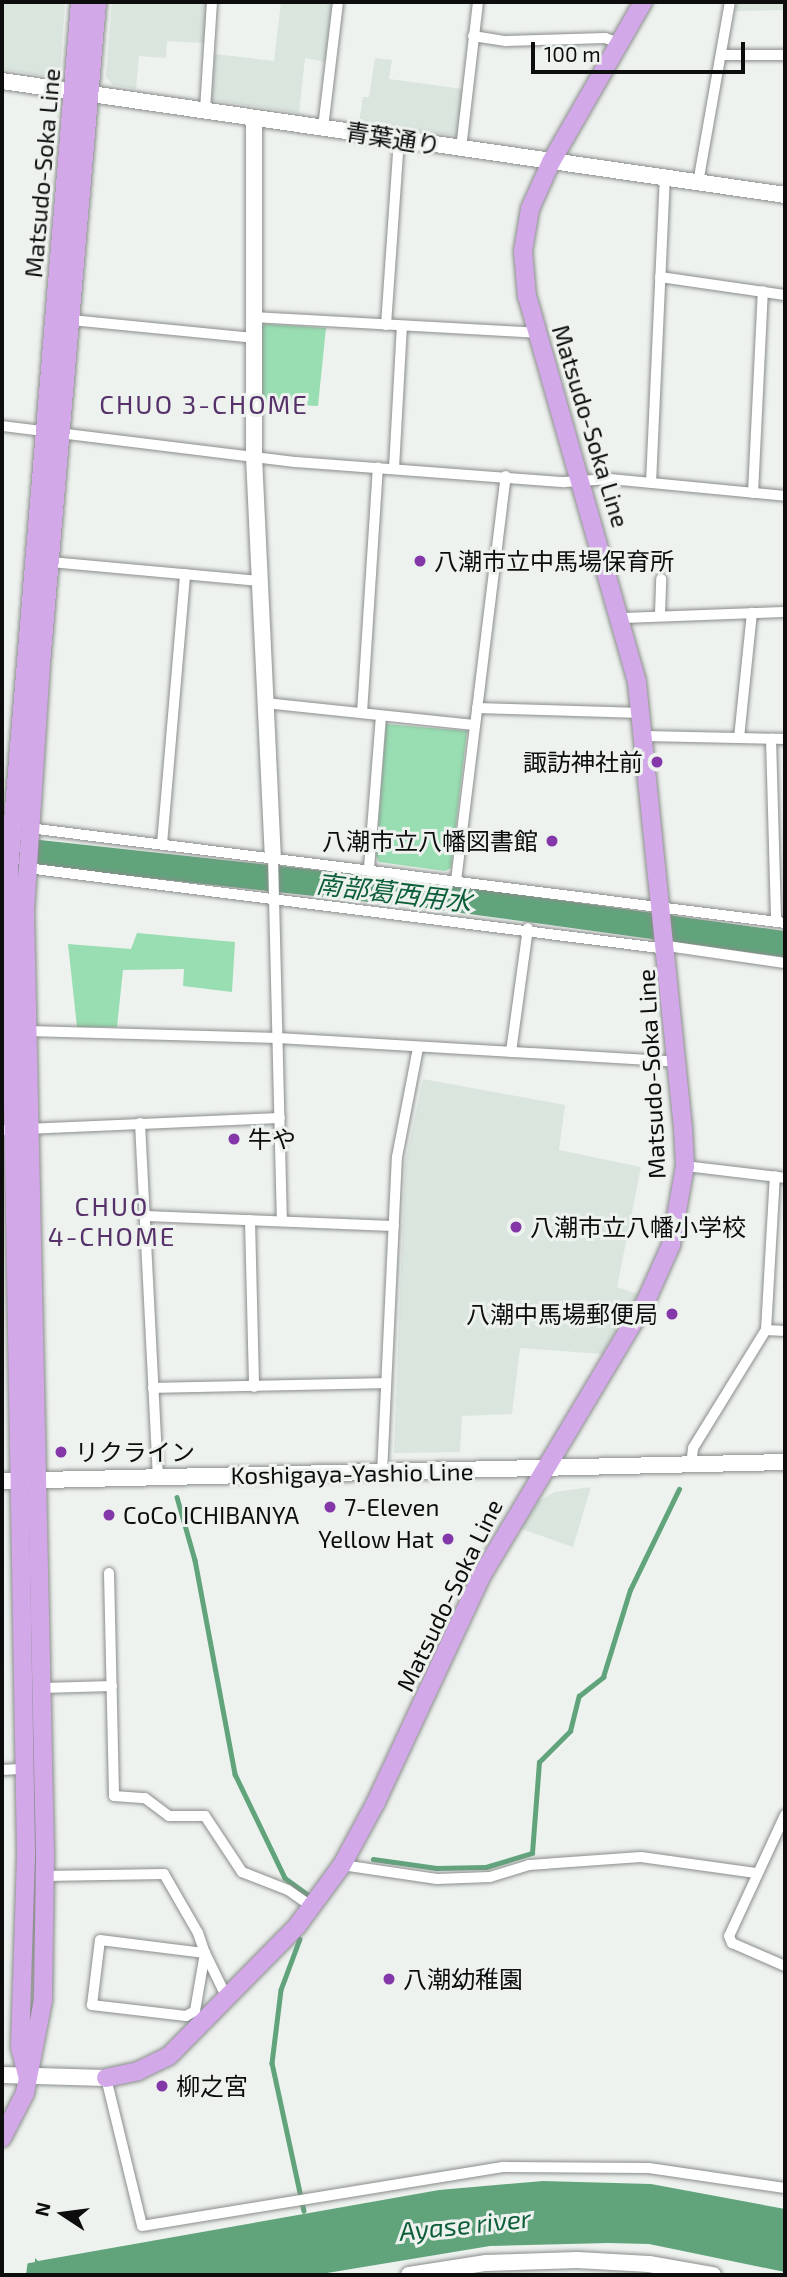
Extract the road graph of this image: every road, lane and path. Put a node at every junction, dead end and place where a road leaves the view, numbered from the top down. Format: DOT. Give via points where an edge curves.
graph roads {
  1 [pos="80,2"];
  2 [pos="97,2"];
  3 [pos="212,2"];
  4 [pos="338,2"];
  5 [pos="478,2"];
  6 [pos="643,2"];
  7 [pos="730,2"];
  8 [pos="473,36"];
  9 [pos="619,43"];
  10 [pos="721,55"];
  11 [pos="785,55"];
  12 [pos="2,81"];
  13 [pos="81,93"];
  14 [pos="205,110"];
  15 [pos="254,119"];
  16 [pos="323,128"];
  17 [pos="399,139"];
  18 [pos="461,149"];
  19 [pos="551,162"];
  20 [pos="665,178"];
  21 [pos="698,183"];
  22 [pos="785,195"];
  23 [pos="660,277"];
  24 [pos="763,291"];
  25 [pos="785,295"];
  26 [pos="253,317"];
  27 [pos="71,320"];
  28 [pos="386,325"];
  29 [pos="402,326"];
  30 [pos="537,333"];
  31 [pos="253,338"];
  32 [pos="2,426"];
  33 [pos="53,431"];
  34 [pos="254,457"];
  35 [pos="378,468"];
  36 [pos="394,468"];
  37 [pos="506,476"];
  38 [pos="581,480"];
  39 [pos="651,483"];
  40 [pos="752,493"];
  41 [pos="785,496"];
  42 [pos="50,562"];
  43 [pos="184,574"];
  44 [pos="661,579"];
  45 [pos="260,581"];
  46 [pos="785,612"];
  47 [pos="752,613"];
  48 [pos="660,614"];
  49 [pos="622,618"];
  50 [pos="265,703"];
  51 [pos="477,708"];
  52 [pos="362,713"];
  53 [pos="642,713"];
  54 [pos="381,716"];
  55 [pos="474,725"];
  56 [pos="645,736"];
  57 [pos="739,738"];
  58 [pos="771,739"];
  59 [pos="785,739"];
  60 [pos="780,819"];
  61 [pos="14,829"];
  62 [pos="162,844"];
  63 [pos="273,857"];
  64 [pos="781,864"];
  65 [pos="13,869"];
  66 [pos="369,869"];
  67 [pos="457,881"];
  68 [pos="275,898"];
  69 [pos="663,910"];
  70 [pos="781,923"];
  71 [pos="528,928"];
  72 [pos="667,945"];
  73 [pos="785,963"];
  74 [pos="28,1031"];
  75 [pos="278,1038"];
  76 [pos="418,1048"];
  77 [pos="511,1052"];
  78 [pos="678,1062"];
  79 [pos="280,1118"];
  80 [pos="140,1123"];
  81 [pos="15,1128"];
  82 [pos="685,1166"];
  83 [pos="780,1177"];
  84 [pos="145,1216"];
  85 [pos="250,1220"];
  86 [pos="282,1221"];
  87 [pos="394,1226"];
  88 [pos="766,1330"];
  89 [pos="785,1331"];
  90 [pos="386,1382"];
  91 [pos="254,1387"];
  92 [pos="153,1388"];
  93 [pos="785,1462"];
  94 [pos="691,1465"];
  95 [pos="543,1469"];
  96 [pos="382,1473"];
  97 [pos="158,1478"];
  98 [pos="29,1480"];
  99 [pos="2,1481"];
  100 [pos="108,1573"];
  101 [pos="111,1686"];
  102 [pos="42,1688"];
  103 [pos="24,1769"];
  104 [pos="2,1770"];
  105 [pos="785,1815"];
  106 [pos="342,1865"];
  107 [pos="757,1873"];
  108 [pos="45,1876"];
  109 [pos="312,1907"];
  110 [pos="205,1953"];
  111 [pos="785,1966"];
  112 [pos="228,2000"];
  113 [pos="2,2075"];
  114 [pos="27,2075"];
  115 [pos="106,2078"];
  116 [pos="2,2138"];
  117 [pos="785,2188"];
  118 [pos="461,2271"];
  119 [pos="409,2275"];
  120 [pos="713,2275"];
  1 -- 13 [label="main road, Matsudo-Soka Line"];
  2 -- 13 [label="main road, Matsudo-Soka Line"];
  3 -- 14 [label="street"];
  4 -- 16 [label="street"];
  5 -- 8 [label="street"];
  6 -- 9 [label="main road, Matsudo-Soka Line"];
  7 -- 10 [label="street"];
  8 -- 9 [label="street" via="506,41 605,38"];
  8 -- 18 [label="street"];
  9 -- 19 [label="main road, Matsudo-Soka Line"];
  10 -- 11 [label="street"];
  10 -- 21 [label="street"];
  12 -- 13 [label="street, 青葉通り"];
  13 -- 14 [label="street, 青葉通り"];
  13 -- 27 [label="main road, Matsudo-Soka Line"];
  13 -- 33 [label="main road, Matsudo-Soka Line"];
  14 -- 15 [label="street, 青葉通り"];
  15 -- 16 [label="street, 青葉通り"];
  15 -- 26 [label="street"];
  16 -- 17 [label="street, 青葉通り"];
  17 -- 18 [label="street, 青葉通り"];
  17 -- 28 [label="street"];
  18 -- 19 [label="street, 青葉通り"];
  19 -- 20 [label="street, 青葉通り"];
  19 -- 30 [label="main road, Matsudo-Soka Line" via="530,209 524,238 524,276"];
  20 -- 21 [label="street, 青葉通り"];
  20 -- 23 [label="street"];
  21 -- 22 [label="street, 青葉通り"];
  23 -- 24 [label="street"];
  23 -- 39 [label="street"];
  24 -- 25 [label="street"];
  24 -- 40 [label="street"];
  26 -- 28 [label="street"];
  26 -- 31 [label="street"];
  27 -- 31 [label="street"];
  27 -- 33 [label="main road, Matsudo-Soka Line"];
  28 -- 29 [label="street"];
  29 -- 30 [label="street"];
  29 -- 36 [label="street"];
  30 -- 38 [label="main road, Matsudo-Soka Line"];
  31 -- 34 [label="street"];
  32 -- 33 [label="street"];
  33 -- 34 [label="street"];
  33 -- 42 [label="main road, Matsudo-Soka Line"];
  33 -- 61 [label="main road, Matsudo-Soka Line"];
  34 -- 35 [label="street"];
  34 -- 45 [label="street"];
  35 -- 36 [label="street"];
  35 -- 52 [label="street"];
  36 -- 37 [label="street"];
  37 -- 38 [label="street"];
  37 -- 51 [label="street"];
  38 -- 39 [label="street"];
  38 -- 49 [label="main road, Matsudo-Soka Line"];
  39 -- 40 [label="street"];
  40 -- 41 [label="street"];
  42 -- 43 [label="street"];
  42 -- 61 [label="main road, Matsudo-Soka Line"];
  43 -- 45 [label="street"];
  43 -- 62 [label="street"];
  44 -- 48 [label="street"];
  45 -- 50 [label="street"];
  46 -- 47 [label="street"];
  47 -- 48 [label="street"];
  47 -- 57 [label="street"];
  48 -- 49 [label="street"];
  49 -- 53 [label="main road, Matsudo-Soka Line"];
  50 -- 52 [label="street"];
  50 -- 63 [label="street"];
  51 -- 53 [label="street"];
  51 -- 55 [label="street"];
  52 -- 54 [label="street"];
  53 -- 56 [label="main road, Matsudo-Soka Line"];
  54 -- 55 [label="street"];
  54 -- 66 [label="street"];
  55 -- 67 [label="street"];
  56 -- 57 [label="street"];
  56 -- 69 [label="main road, Matsudo-Soka Line"];
  57 -- 58 [label="street"];
  58 -- 59 [label="street"];
  58 -- 60 [label="street"];
  60 -- 64 [label="street"];
  61 -- 62 [label="street"];
  61 -- 65 [label="main road, Matsudo-Soka Line"];
  62 -- 63 [label="street"];
  63 -- 66 [label="street"];
  63 -- 68 [label="street"];
  64 -- 70 [label="street"];
  65 -- 68 [label="street"];
  65 -- 74 [label="main road, Matsudo-Soka Line"];
  65 -- 81 [label="main road, Matsudo-Soka Line"];
  66 -- 67 [label="street"];
  67 -- 69 [label="street"];
  68 -- 71 [label="street"];
  68 -- 75 [label="street"];
  69 -- 70 [label="street"];
  69 -- 72 [label="main road, Matsudo-Soka Line"];
  71 -- 72 [label="street"];
  71 -- 77 [label="street"];
  72 -- 73 [label="street"];
  72 -- 78 [label="main road, Matsudo-Soka Line"];
  74 -- 75 [label="street"];
  74 -- 81 [label="main road, Matsudo-Soka Line"];
  75 -- 76 [label="street"];
  75 -- 79 [label="street"];
  76 -- 77 [label="street"];
  76 -- 87 [label="street" via="397,1157"];
  77 -- 78 [label="street"];
  78 -- 82 [label="main road, Matsudo-Soka Line"];
  79 -- 80 [label="street"];
  79 -- 86 [label="street"];
  80 -- 81 [label="street"];
  80 -- 84 [label="street"];
  81 -- 98 [label="main road, Matsudo-Soka Line"];
  82 -- 83 [label="street"];
  82 -- 95 [label="main road, Matsudo-Soka Line" via="671,1245 660,1277"];
  83 -- 88 [label="street"];
  84 -- 85 [label="street"];
  84 -- 92 [label="street"];
  85 -- 86 [label="street"];
  85 -- 91 [label="street"];
  86 -- 87 [label="street"];
  87 -- 90 [label="street"];
  88 -- 89 [label="street"];
  88 -- 94 [label="street" via="693,1448"];
  90 -- 91 [label="street"];
  90 -- 96 [label="street"];
  91 -- 92 [label="street"];
  92 -- 97 [label="street"];
  93 -- 94 [label="street, Koshigaya-Yashio Line"];
  94 -- 95 [label="street, Koshigaya-Yashio Line"];
  95 -- 96 [label="street, Koshigaya-Yashio Line"];
  95 -- 106 [label="main road, Matsudo-Soka Line" via="482,1575"];
  96 -- 97 [label="street, Koshigaya-Yashio Line"];
  97 -- 98 [label="street, Koshigaya-Yashio Line"];
  98 -- 99 [label="street, Koshigaya-Yashio Line"];
  98 -- 102 [label="main road"];
  98 -- 103 [label="main road"];
  100 -- 101 [label="street"];
  101 -- 102 [label="street"];
  101 -- 109 [label="street" via="114,1796 145,1797 169,1816 205,1816 242,1872 288,1890"];
  102 -- 108 [label="main road"];
  103 -- 104 [label="street"];
  103 -- 114 [label="main road" via="26,1930 20,2047"];
  105 -- 107 [label="street"];
  106 -- 107 [label="street" via="437,1880 489,1877 529,1865 641,1857"];
  106 -- 109 [label="main road, Matsudo-Soka Line"];
  107 -- 111 [label="street" via="729,1936 732,1943"];
  108 -- 110 [label="street" via="164,1874"];
  108 -- 114 [label="main road" via="43,2000 37,2049"];
  109 -- 112 [label="main road, Matsudo-Soka Line"];
  110 -- 110 [label="street" via="100,1940 92,2005 187,2016 195,2011"];
  110 -- 112 [label="street"];
  112 -- 115 [label="main road, Matsudo-Soka Line" via="169,2056 138,2071"];
  113 -- 114 [label="street"];
  114 -- 115 [label="street"];
  114 -- 116 [label="main road" via="25,2094"];
  115 -- 117 [label="street" via="142,2226 516,2166 649,2168"];
  118 -- 119 [label="street"];
  118 -- 120 [label="street" via="590,2260"];
}
